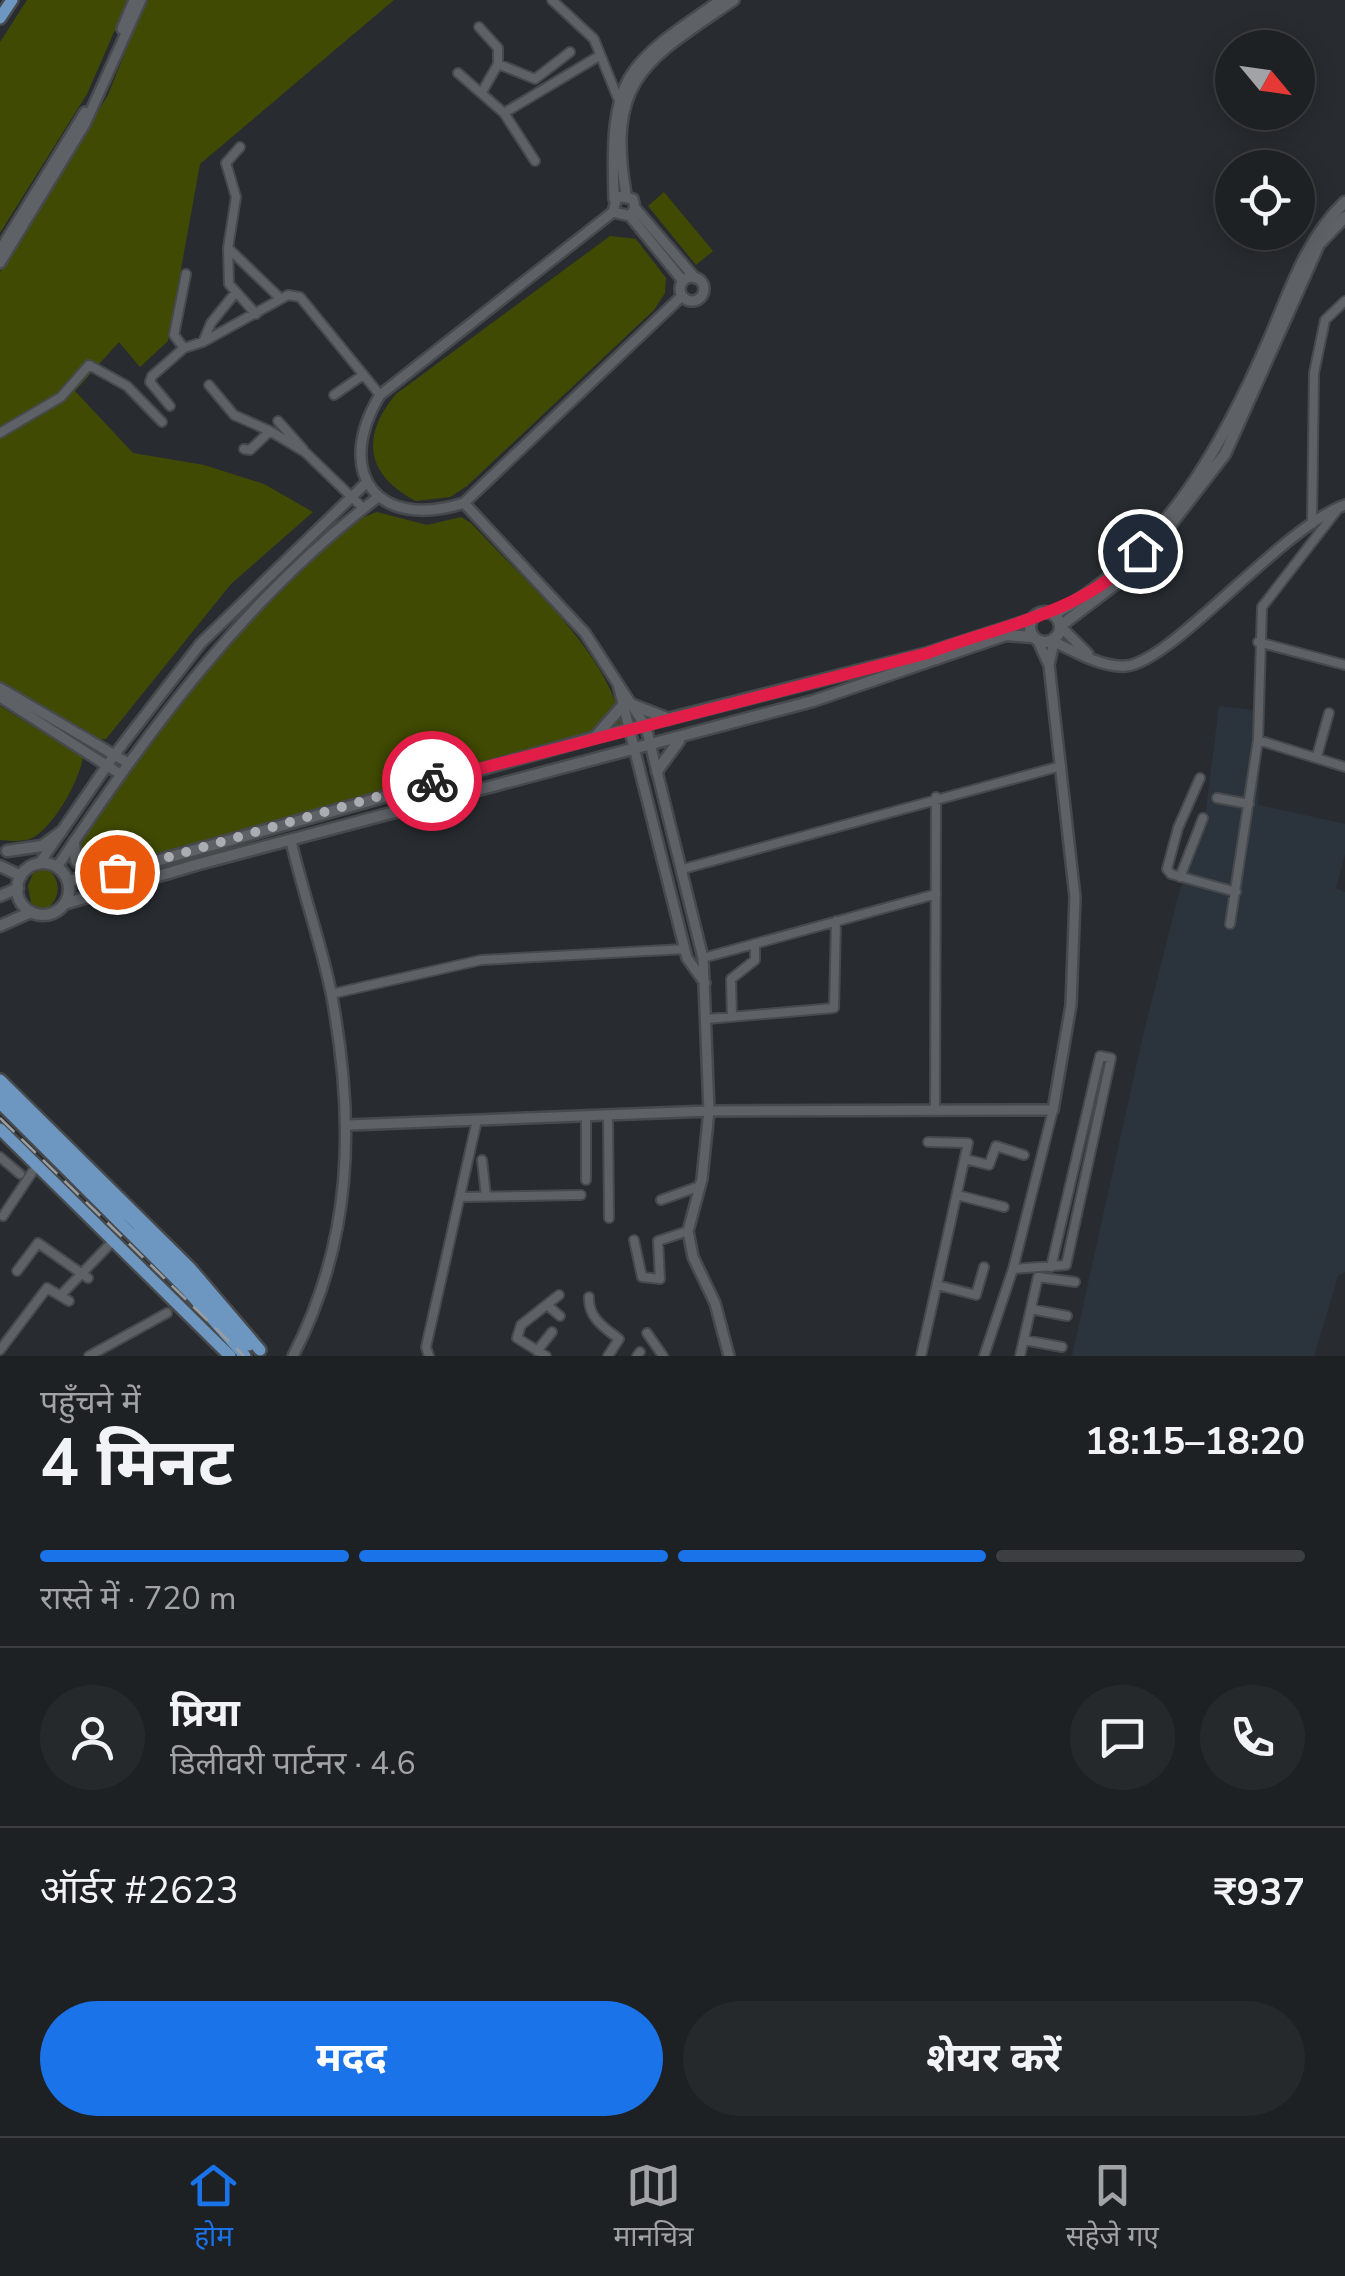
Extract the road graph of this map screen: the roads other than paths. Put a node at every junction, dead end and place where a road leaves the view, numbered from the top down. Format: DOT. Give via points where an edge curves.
graph roads {
  1 [pos="12,0"];
  2 [pos="137,0"];
  3 [pos="552,0"];
  4 [pos="721,0"];
  5 [pos="734,0"];
  6 [pos="0,18"];
  7 [pos="480,27"];
  8 [pos="570,52"];
  9 [pos="599,56"];
  10 [pos="498,64"];
  11 [pos="458,73"];
  12 [pos="482,92"];
  13 [pos="619,101"];
  14 [pos="504,113"];
  15 [pos="240,147"];
  16 [pos="535,161"];
  17 [pos="626,194"];
  18 [pos="614,199"];
  19 [pos="1345,202"];
  20 [pos="614,212"];
  21 [pos="632,212"];
  22 [pos="1345,217"];
  23 [pos="228,248"];
  24 [pos="0,250"];
  25 [pos="0,262"];
  26 [pos="186,274"];
  27 [pos="695,278"];
  28 [pos="684,281"];
  29 [pos="236,292"];
  30 [pos="682,296"];
  31 [pos="281,299"];
  32 [pos="1345,301"];
  33 [pos="256,314"];
  34 [pos="203,342"];
  35 [pos="184,348"];
  36 [pos="363,375"];
  37 [pos="208,385"];
  38 [pos="334,394"];
  39 [pos="380,395"];
  40 [pos="170,406"];
  41 [pos="278,421"];
  42 [pos="162,422"];
  43 [pos="270,431"];
  44 [pos="0,433"];
  45 [pos="244,449"];
  46 [pos="305,452"];
  47 [pos="366,483"];
  48 [pos="377,498"];
  49 [pos="352,500"];
  50 [pos="464,503"];
  51 [pos="1342,506"];
  52 [pos="363,508"];
  53 [pos="1312,524"];
  54 [pos="1055,614"];
  55 [pos="1030,620"];
  56 [pos="1057,634"];
  57 [pos="1034,638"];
  58 [pos="1258,642"];
  59 [pos="1049,665"];
  60 [pos="1345,665"];
  61 [pos="0,688"];
  62 [pos="0,698"];
  63 [pos="629,704"];
  64 [pos="1330,713"];
  65 [pos="674,720"];
  66 [pos="646,727"];
  67 [pos="630,731"];
  68 [pos="596,737"];
  69 [pos="684,738"];
  70 [pos="1258,740"];
  71 [pos="651,746"];
  72 [pos="635,750"];
  73 [pos="114,754"];
  74 [pos="1316,756"];
  75 [pos="128,763"];
  76 [pos="108,764"];
  77 [pos="1061,766"];
  78 [pos="1345,767"];
  79 [pos="658,771"];
  80 [pos="120,774"];
  81 [pos="1200,778"];
  82 [pos="936,797"];
  83 [pos="1217,798"];
  84 [pos="1250,804"];
  85 [pos="1203,818"];
  86 [pos="60,832"];
  87 [pos="74,842"];
  88 [pos="292,842"];
  89 [pos="4,849"];
  90 [pos="36,865"];
  91 [pos="0,866"];
  92 [pos="57,868"];
  93 [pos="683,869"];
  94 [pos="1180,876"];
  95 [pos="94,878"];
  96 [pos="68,881"];
  97 [pos="1236,892"];
  98 [pos="936,894"];
  99 [pos="7,900"];
  100 [pos="64,904"];
  101 [pos="31,912"];
  102 [pos="836,920"];
  103 [pos="1230,924"];
  104 [pos="0,926"];
  105 [pos="755,944"];
  106 [pos="685,949"];
  107 [pos="703,958"];
  108 [pos="704,983"];
  109 [pos="331,994"];
  110 [pos="732,1017"];
  111 [pos="707,1019"];
  112 [pos="0,1080"];
  113 [pos="0,1092"];
  114 [pos="0,1103"];
  115 [pos="935,1110"];
  116 [pos="1053,1110"];
  117 [pos="708,1111"];
  118 [pos="608,1115"];
  119 [pos="586,1116"];
  120 [pos="477,1120"];
  121 [pos="349,1125"];
  122 [pos="0,1129"];
  123 [pos="928,1142"];
  124 [pos="1024,1156"];
  125 [pos="0,1157"];
  126 [pos="964,1159"];
  127 [pos="482,1160"];
  128 [pos="37,1166"];
  129 [pos="20,1174"];
  130 [pos="586,1180"];
  131 [pos="700,1186"];
  132 [pos="581,1195"];
  133 [pos="957,1195"];
  134 [pos="486,1196"];
  135 [pos="460,1197"];
  136 [pos="0,1199"];
  137 [pos="661,1200"];
  138 [pos="10,1206"];
  139 [pos="1004,1207"];
  140 [pos="3,1216"];
  141 [pos="608,1218"];
  142 [pos="688,1231"];
  143 [pos="634,1240"];
  144 [pos="113,1241"];
  145 [pos="984,1267"];
  146 [pos="1051,1267"];
  147 [pos="1013,1269"];
  148 [pos="16,1271"];
  149 [pos="84,1275"];
  150 [pos="1075,1282"];
  151 [pos="936,1285"];
  152 [pos="60,1295"];
  153 [pos="559,1295"];
  154 [pos="589,1297"];
  155 [pos="69,1301"];
  156 [pos="548,1305"];
  157 [pos="1030,1308"];
  158 [pos="167,1313"];
  159 [pos="560,1316"];
  160 [pos="1067,1316"];
  161 [pos="552,1332"];
  162 [pos="647,1333"];
  163 [pos="1024,1340"];
  164 [pos="1062,1347"];
  165 [pos="0,1350"];
  166 [pos="244,1353"];
  167 [pos="262,1353"];
  168 [pos="542,1354"];
  169 [pos="90,1356"];
  170 [pos="230,1356"];
  171 [pos="293,1356"];
  172 [pos="429,1356"];
  173 [pos="608,1356"];
  174 [pos="663,1356"];
  175 [pos="729,1356"];
  176 [pos="921,1356"];
  177 [pos="984,1356"];
  178 [pos="1020,1356"];
  1 -- 6 [label="main road"];
  2 -- 24 [label="street" via="91,103"];
  2 -- 25 [label="street" via="86,124"];
  3 -- 9 [label="street" via="586,28"];
  4 -- 13 [label="street" via="646,52"];
  5 -- 17 [label="street" via="650,59 634,82 620,134"];
  7 -- 10 [label="street" via="498,48"];
  8 -- 10 [label="street" via="534,79"];
  9 -- 13 [label="street"];
  9 -- 14 [label="street"];
  10 -- 12 [label="street"];
  11 -- 12 [label="street"];
  12 -- 14 [label="street"];
  13 -- 18 [label="street"];
  14 -- 16 [label="street"];
  15 -- 23 [label="street" via="226,163 236,197"];
  17 -- 18 [label="street"];
  17 -- 21 [label="street" via="634,199"];
  18 -- 20 [label="street"];
  19 -- 54 [label="main road" via="1316,235 1212,459 1130,562"];
  20 -- 21 [label="street"];
  20 -- 39 [label="street"];
  21 -- 27 [label="street"];
  21 -- 28 [label="street"];
  22 -- 56 [label="main road" via="1319,244 1225,454 1138,567"];
  23 -- 29 [label="street" via="229,284"];
  23 -- 31 [label="street"];
  26 -- 35 [label="street" via="174,335"];
  27 -- 28 [label="street"];
  27 -- 30 [label="street" via="703,295 693,301"];
  28 -- 30 [label="street"];
  29 -- 33 [label="street"];
  29 -- 34 [label="street"];
  30 -- 50 [label="street"];
  31 -- 33 [label="street"];
  31 -- 36 [label="street" via="300,297"];
  32 -- 53 [label="street" via="1325,320 1314,373"];
  33 -- 34 [label="street"];
  34 -- 35 [label="street"];
  35 -- 40 [label="street" via="150,378"];
  36 -- 38 [label="street"];
  36 -- 39 [label="street"];
  37 -- 43 [label="street" via="234,415"];
  39 -- 47 [label="street" via="361,438"];
  41 -- 46 [label="street"];
  42 -- 44 [label="street" via="126,386 90,365 61,397"];
  43 -- 45 [label="street"];
  43 -- 46 [label="street"];
  46 -- 49 [label="street"];
  47 -- 48 [label="street"];
  47 -- 49 [label="street"];
  48 -- 50 [label="street" via="414,511"];
  48 -- 52 [label="street"];
  49 -- 52 [label="street"];
  49 -- 73 [label="street" via="200,643"];
  50 -- 63 [label="street" via="585,633"];
  51 -- 53 [label="street"];
  51 -- 58 [label="street" via="1269,593"];
  52 -- 75 [label="street" via="228,637"];
  53 -- 56 [label="street" via="1137,664 1108,664"];
  54 -- 55 [label="main road"];
  54 -- 56 [label="main road"];
  55 -- 57 [label="main road" via="1026,629"];
  55 -- 65 [label="main road"];
  56 -- 57 [label="main road"];
  56 -- 59 [label="street"];
  57 -- 59 [label="street"];
  57 -- 69 [label="main road" via="1006,635 858,688"];
  58 -- 60 [label="street"];
  58 -- 70 [label="street"];
  59 -- 77 [label="street"];
  61 -- 73 [label="street"];
  62 -- 76 [label="street"];
  63 -- 65 [label="main road"];
  63 -- 66 [label="street"];
  63 -- 67 [label="street"];
  63 -- 68 [label="main road"];
  64 -- 74 [label="street"];
  65 -- 66 [label="main road"];
  66 -- 67 [label="main road"];
  66 -- 71 [label="street"];
  67 -- 68 [label="main road"];
  67 -- 72 [label="street"];
  68 -- 95 [label="main road"];
  69 -- 71 [label="main road"];
  69 -- 79 [label="main road"];
  70 -- 74 [label="street"];
  70 -- 84 [label="street"];
  71 -- 72 [label="main road"];
  71 -- 79 [label="street"];
  72 -- 88 [label="main road"];
  72 -- 106 [label="street"];
  73 -- 75 [label="street"];
  73 -- 76 [label="street"];
  74 -- 78 [label="street"];
  75 -- 80 [label="street"];
  76 -- 80 [label="street"];
  76 -- 86 [label="street"];
  77 -- 82 [label="street"];
  77 -- 116 [label="street" via="1074,856 1074,962"];
  79 -- 93 [label="street"];
  80 -- 87 [label="street"];
  81 -- 94 [label="street" via="1167,866"];
  82 -- 93 [label="street"];
  82 -- 98 [label="street"];
  83 -- 84 [label="street"];
  84 -- 97 [label="street"];
  85 -- 94 [label="street"];
  86 -- 89 [label="main road" via="42,846"];
  86 -- 90 [label="street"];
  87 -- 92 [label="street"];
  87 -- 95 [label="main road" via="76,861"];
  88 -- 100 [label="main road"];
  88 -- 109 [label="street"];
  89 -- 90 [label="main road"];
  90 -- 92 [label="main road"];
  90 -- 99 [label="main road"];
  91 -- 99 [label="main road"];
  92 -- 96 [label="main road"];
  93 -- 107 [label="street"];
  94 -- 97 [label="street"];
  95 -- 96 [label="main road"];
  96 -- 100 [label="main road"];
  97 -- 103 [label="street"];
  98 -- 102 [label="street"];
  98 -- 115 [label="street"];
  99 -- 101 [label="main road"];
  99 -- 101 [label="main road"];
  99 -- 104 [label="main road"];
  100 -- 101 [label="main road" via="50,914"];
  102 -- 105 [label="street"];
  102 -- 110 [label="street" via="834,1008"];
  105 -- 107 [label="street"];
  105 -- 110 [label="street" via="754,960 731,979"];
  106 -- 108 [label="street"];
  106 -- 109 [label="street" via="481,960"];
  107 -- 108 [label="street"];
  108 -- 111 [label="street"];
  109 -- 121 [label="street"];
  110 -- 111 [label="street"];
  111 -- 117 [label="street"];
  112 -- 167 [label="main road" via="191,1269"];
  113 -- 167 [label="main road"];
  114 -- 166 [label="main road"];
  115 -- 116 [label="street"];
  115 -- 117 [label="street"];
  116 -- 147 [label="street"];
  117 -- 118 [label="street"];
  117 -- 131 [label="street"];
  118 -- 119 [label="street"];
  118 -- 141 [label="street"];
  119 -- 120 [label="street"];
  119 -- 130 [label="street"];
  120 -- 121 [label="street"];
  120 -- 135 [label="street"];
  121 -- 171 [label="street" via="320,1299"];
  122 -- 128 [label="main road"];
  123 -- 126 [label="street" via="968,1142"];
  124 -- 126 [label="street" via="996,1146 988,1165"];
  125 -- 129 [label="street"];
  126 -- 133 [label="street"];
  127 -- 134 [label="street"];
  128 -- 138 [label="street"];
  128 -- 144 [label="main road"];
  131 -- 137 [label="street"];
  131 -- 142 [label="street"];
  132 -- 134 [label="street"];
  133 -- 139 [label="street"];
  133 -- 151 [label="street"];
  134 -- 135 [label="street"];
  135 -- 172 [label="street"];
  136 -- 138 [label="street"];
  138 -- 140 [label="street"];
  142 -- 143 [label="street" via="658,1241 660,1279 642,1277"];
  142 -- 175 [label="street"];
  144 -- 149 [label="street"];
  144 -- 170 [label="main road"];
  145 -- 151 [label="street" via="976,1294"];
  146 -- 146 [label="street" via="1066,1265 1111,1058 1100,1056"];
  146 -- 147 [label="street"];
  147 -- 177 [label="street"];
  148 -- 149 [label="street" via="38,1244"];
  149 -- 152 [label="street"];
  150 -- 157 [label="street" via="1038,1276"];
  151 -- 176 [label="street"];
  152 -- 155 [label="street"];
  152 -- 165 [label="street" via="47,1288"];
  153 -- 156 [label="street"];
  154 -- 173 [label="street" via="601,1326 619,1339"];
  156 -- 159 [label="street"];
  156 -- 168 [label="street" via="521,1324 517,1338"];
  157 -- 160 [label="street"];
  157 -- 163 [label="street"];
  158 -- 169 [label="street"];
  161 -- 168 [label="street"];
  162 -- 174 [label="street"];
  163 -- 164 [label="street"];
  163 -- 178 [label="street"];
}
